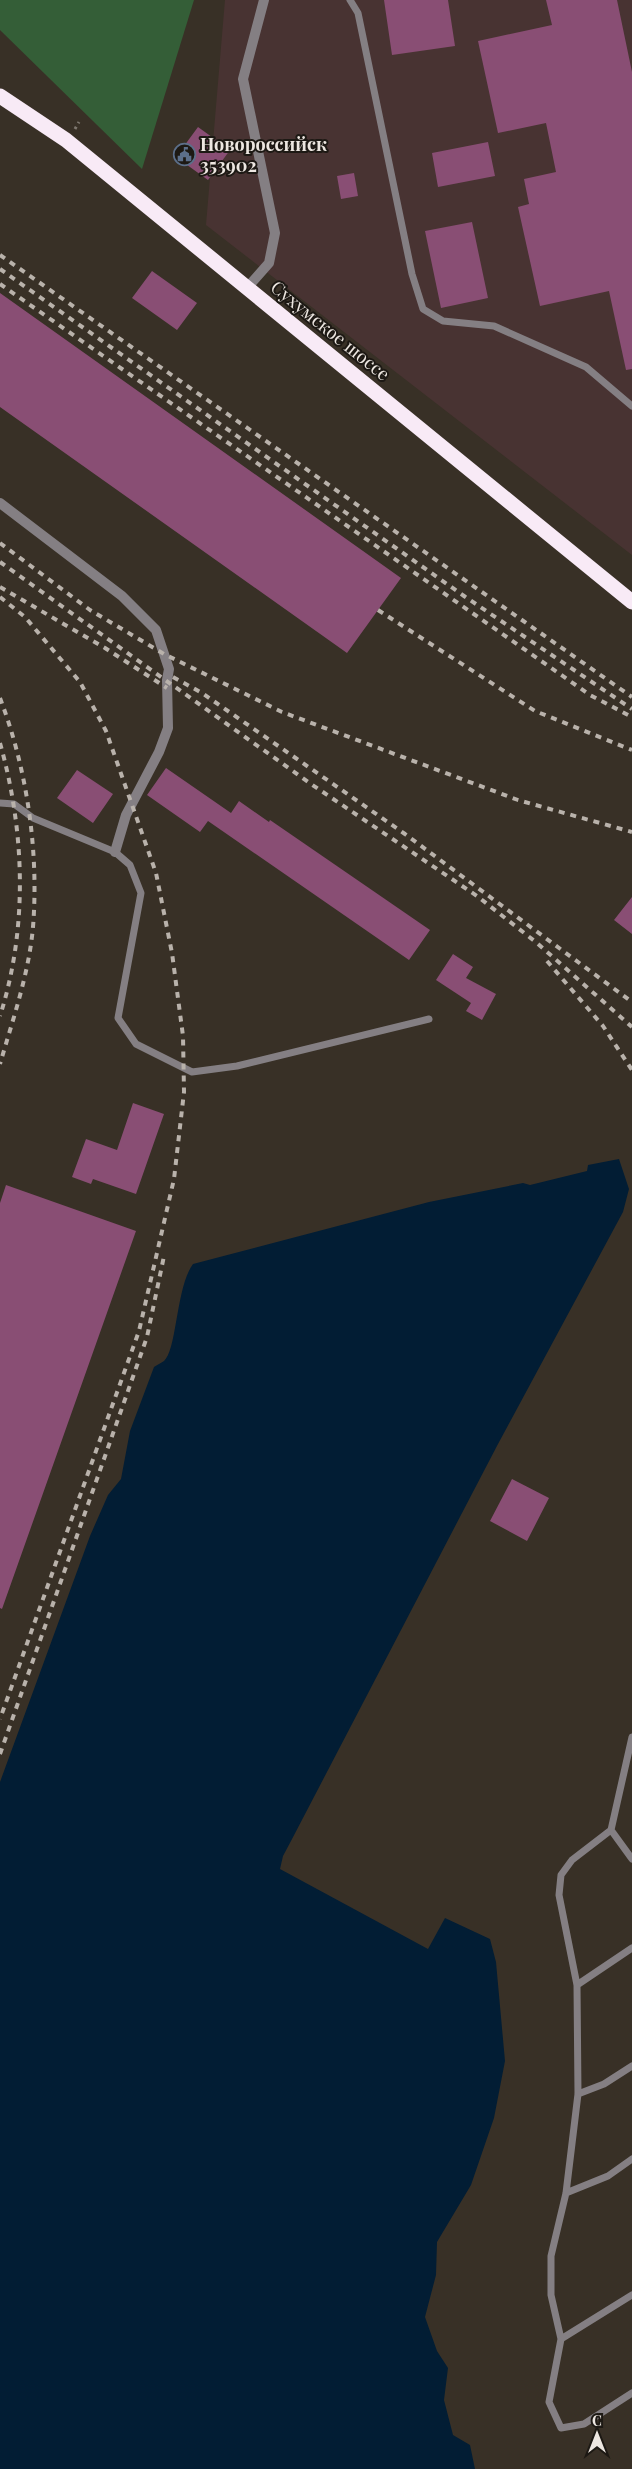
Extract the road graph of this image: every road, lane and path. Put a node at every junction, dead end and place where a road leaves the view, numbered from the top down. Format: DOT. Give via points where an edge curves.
graph roads {
  1 [pos="264,0"];
  2 [pos="350,0"];
  3 [pos="0,96"];
  4 [pos="247,288"];
  5 [pos="632,406"];
  6 [pos="0,503"];
  7 [pos="632,602"];
  8 [pos="0,803"];
  9 [pos="115,852"];
  10 [pos="429,1020"];
  11 [pos="632,1737"];
  12 [pos="612,1830"];
  13 [pos="632,1859"];
  14 [pos="632,1948"];
  15 [pos="577,1985"];
  16 [pos="632,2066"];
  17 [pos="578,2094"];
  18 [pos="632,2159"];
  19 [pos="566,2193"];
  20 [pos="632,2295"];
  21 [pos="561,2339"];
  22 [pos="632,2393"];
  1 -- 4 [label="street" via="243,79 276,233 269,264"];
  2 -- 5 [label="lane" via="358,13 412,274 423,309 443,321 494,326 586,367"];
  3 -- 4 [label="highway, Сухумское шоссе" via="66,140"];
  4 -- 7 [label="highway, Сухумское шоссе"];
  6 -- 9 [label="street" via="122,596 156,630 169,669 168,728 126,815"];
  8 -- 9 [label="lane" via="14,804 33,818"];
  9 -- 10 [label="lane" via="130,865 141,893 118,1018 136,1044 192,1072 236,1066"];
  11 -- 12 [label="lane"];
  12 -- 13 [label="lane"];
  12 -- 15 [label="lane" via="572,1860 561,1875 558,1895"];
  14 -- 15 [label="lane"];
  15 -- 17 [label="lane"];
  16 -- 17 [label="lane" via="604,2084"];
  17 -- 19 [label="lane"];
  18 -- 19 [label="lane" via="608,2176"];
  19 -- 21 [label="lane" via="550,2256 550,2295"];
  20 -- 21 [label="lane"];
  21 -- 22 [label="lane" via="550,2402 561,2428 584,2424"];
}
